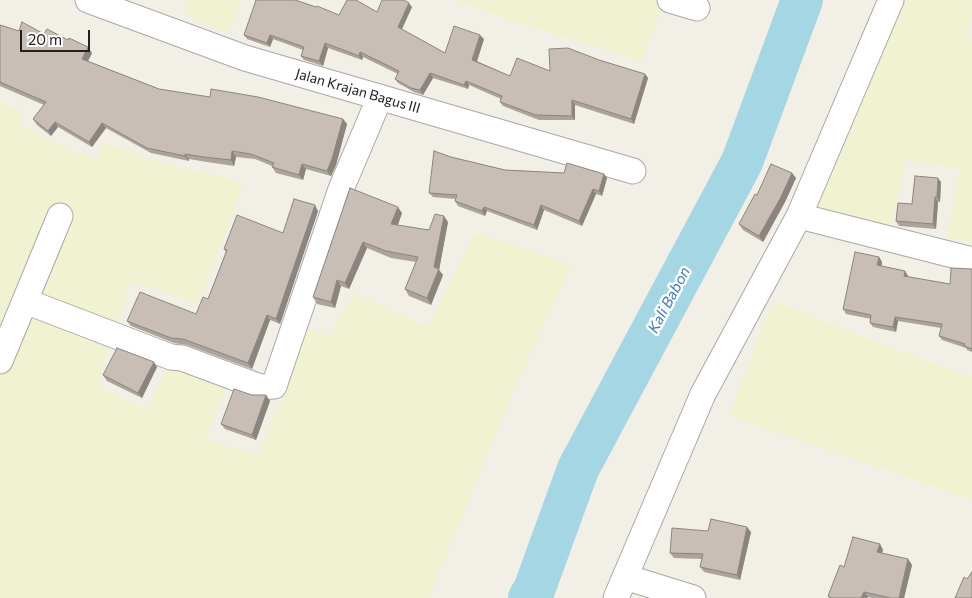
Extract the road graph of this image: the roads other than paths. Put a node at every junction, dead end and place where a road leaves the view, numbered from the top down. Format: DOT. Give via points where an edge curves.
graph roads {
  1 [pos="88,0"];
  2 [pos="670,0"];
  3 [pos="891,0"];
  4 [pos="697,8"];
  5 [pos="380,98"];
  6 [pos="632,171"];
  7 [pos="60,216"];
  8 [pos="799,216"];
  9 [pos="972,260"];
  10 [pos="25,301"];
  11 [pos="0,361"];
  12 [pos="620,587"];
  13 [pos="694,598"];
  1 -- 5 [label="street, Jalan Krajan Bagus III" via="245,58"];
  2 -- 4 [label="street"];
  3 -- 8 [label="street"];
  5 -- 6 [label="street, Jalan Krajan Bagus III"];
  5 -- 10 [label="street" via="341,189 274,386 260,387 182,358 171,357"];
  7 -- 10 [label="street"];
  8 -- 9 [label="street"];
  8 -- 12 [label="street" via="703,394"];
  10 -- 11 [label="street"];
  12 -- 13 [label="street"];
}
